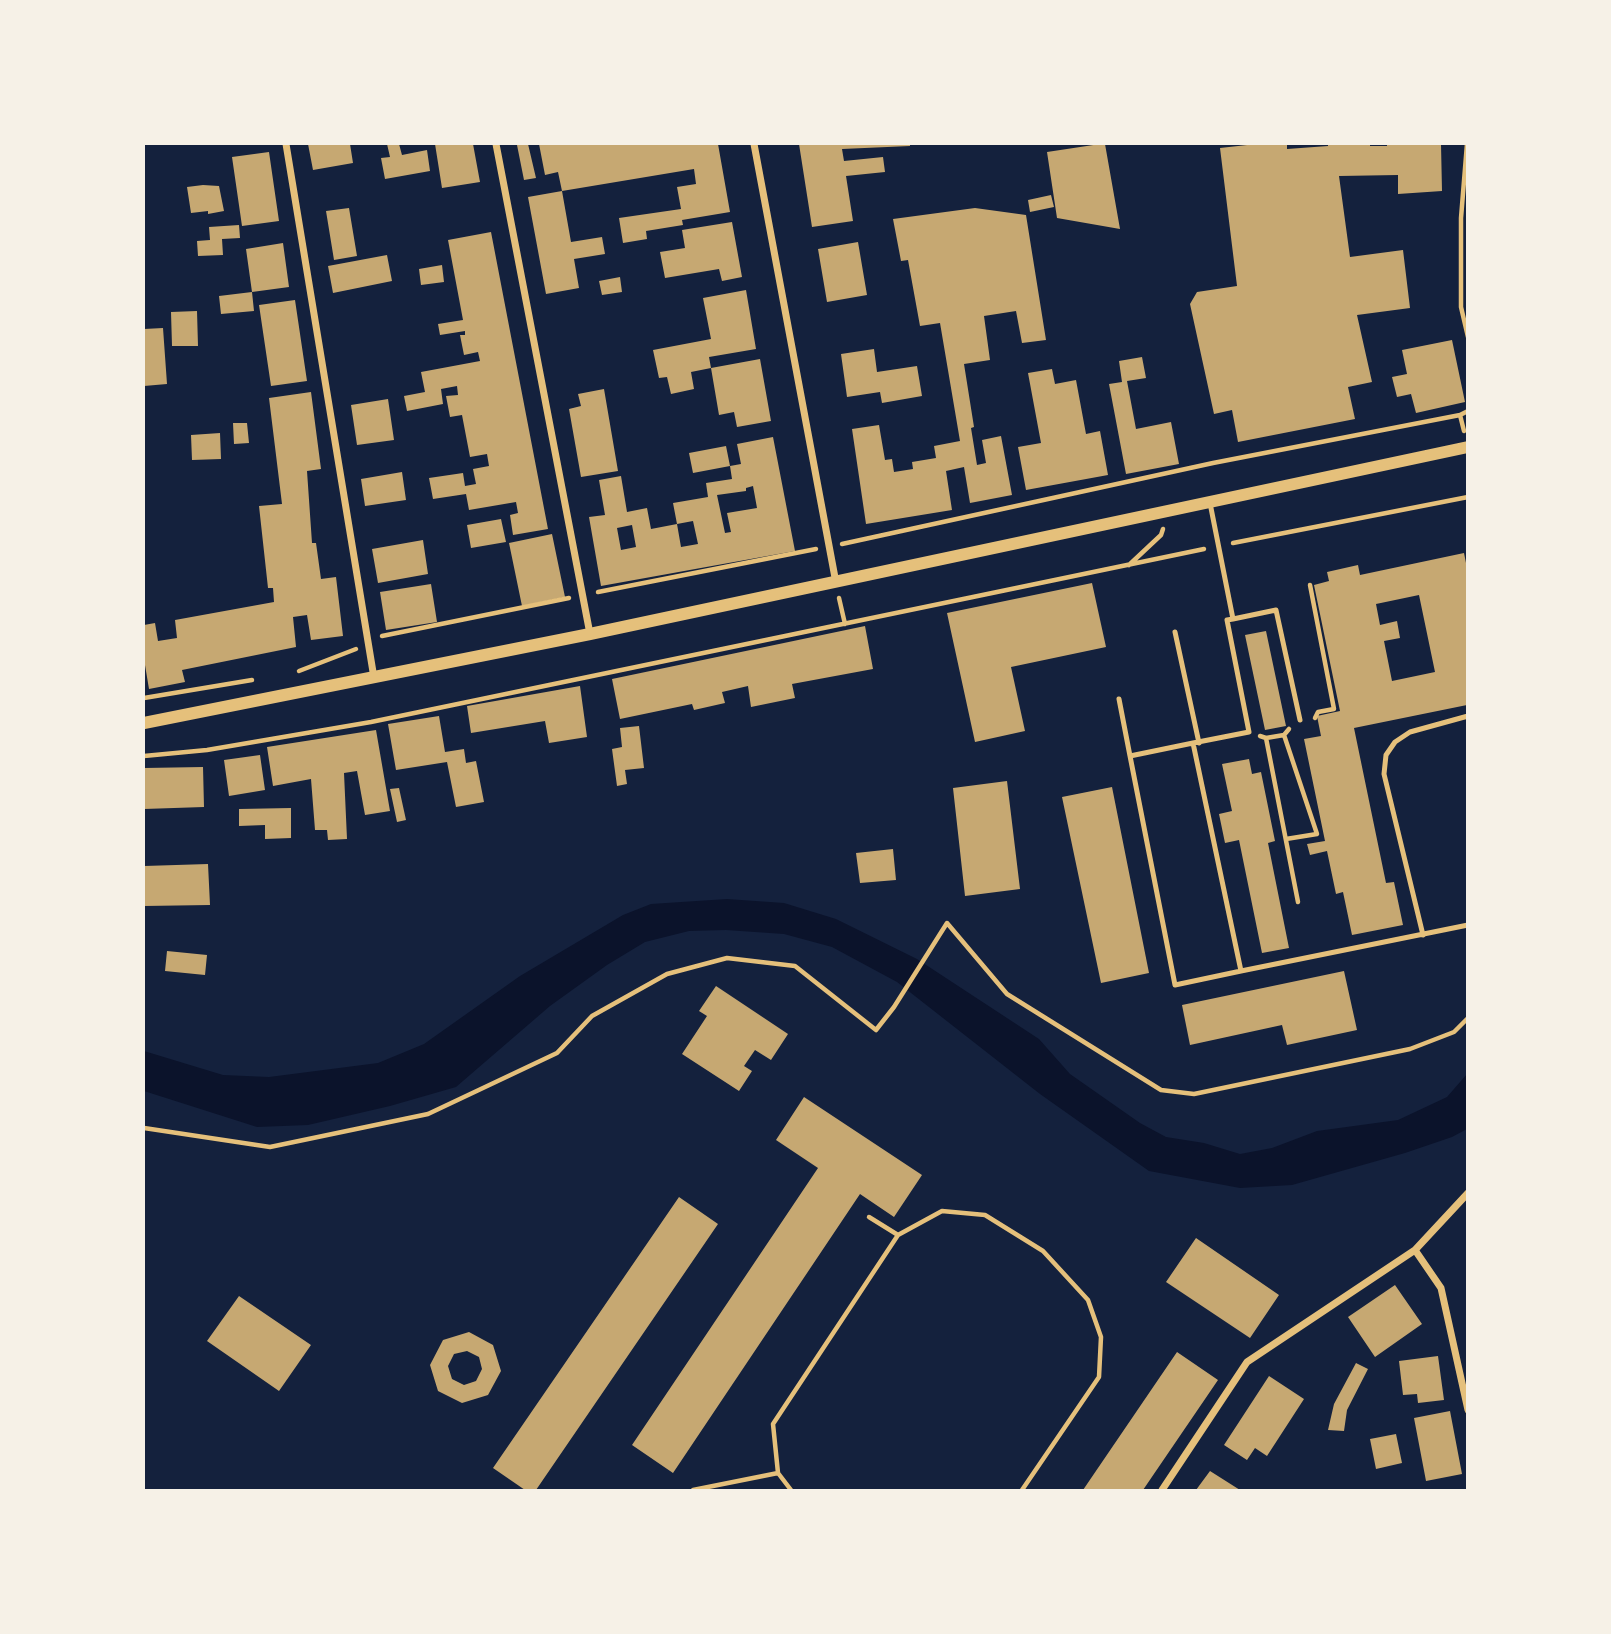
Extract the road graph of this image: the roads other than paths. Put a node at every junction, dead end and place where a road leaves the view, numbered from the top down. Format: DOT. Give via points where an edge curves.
graph roads {
  1 [pos="286,144"];
  2 [pos="496,144"];
  3 [pos="754,144"];
  4 [pos="1468,447"];
  5 [pos="1210,503"];
  6 [pos="836,583"];
  7 [pos="1233,619"];
  8 [pos="1175,632"];
  9 [pos="590,635"];
  10 [pos="374,678"];
  11 [pos="1119,699"];
  12 [pos="1468,716"];
  13 [pos="1300,720"];
  14 [pos="144,723"];
  15 [pos="1196,743"];
  16 [pos="1130,756"];
  17 [pos="1468,925"];
  18 [pos="1423,935"];
  19 [pos="1241,971"];
  20 [pos="1468,1193"];
  21 [pos="1415,1250"];
  22 [pos="1468,1410"];
  23 [pos="1162,1490"];
  1 -- 10 [label="street"];
  2 -- 9 [label="street"];
  3 -- 6 [label="street"];
  4 -- 5 [label="street"];
  5 -- 6 [label="street"];
  5 -- 7 [label="lane"];
  6 -- 9 [label="street"];
  7 -- 13 [label="lane" via="1276,610"];
  7 -- 15 [label="lane" via="1227,620 1249,732"];
  8 -- 15 [label="lane"];
  9 -- 10 [label="street"];
  10 -- 14 [label="street"];
  11 -- 16 [label="lane"];
  12 -- 18 [label="lane" via="1410,732 1386,755 1384,774"];
  15 -- 16 [label="lane"];
  15 -- 19 [label="lane"];
  16 -- 19 [label="lane" via="1175,985"];
  17 -- 18 [label="lane"];
  18 -- 19 [label="lane"];
  20 -- 21 [label="street"];
  21 -- 22 [label="street" via="1441,1288"];
  21 -- 23 [label="street" via="1247,1362"];
}
